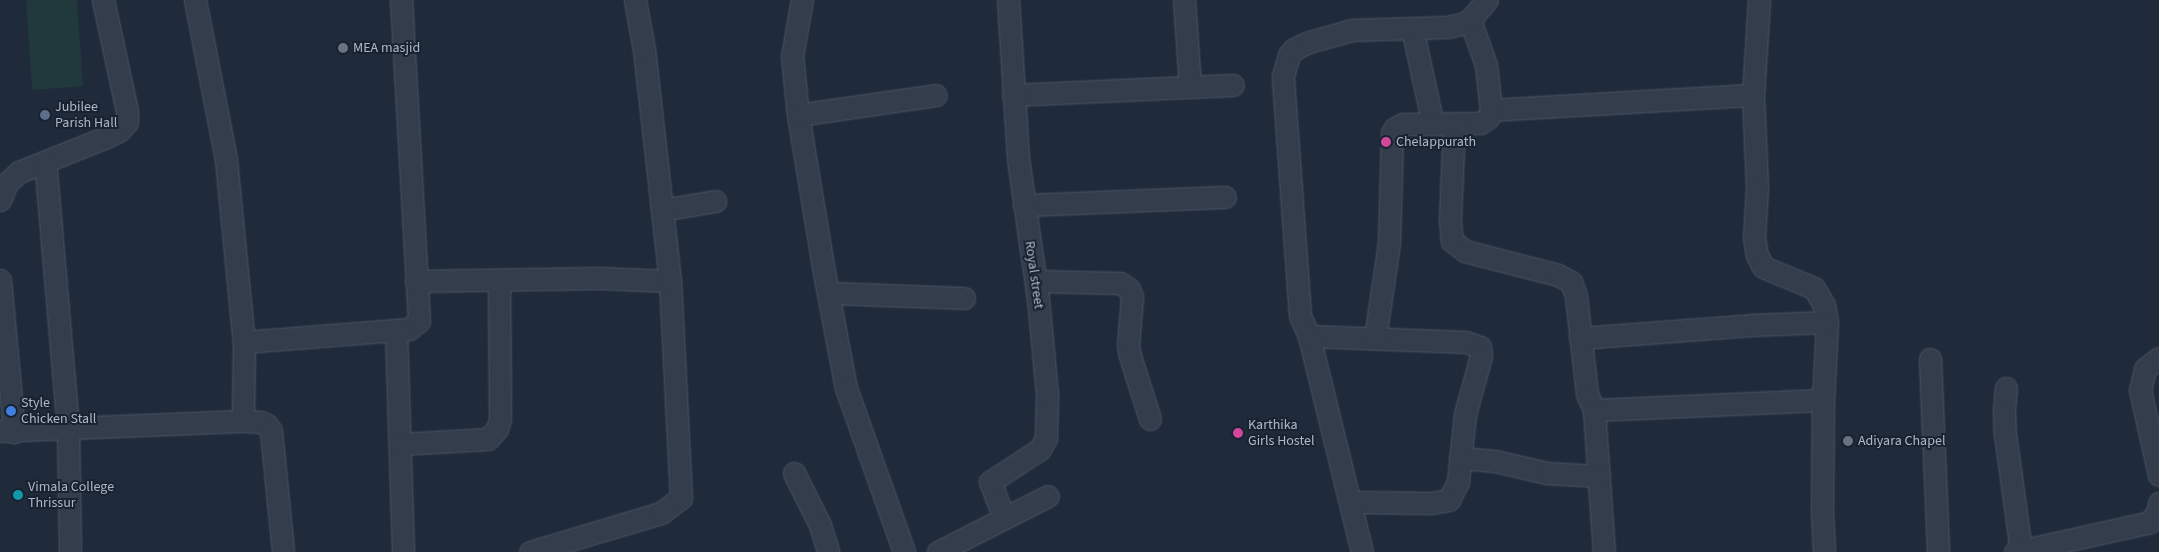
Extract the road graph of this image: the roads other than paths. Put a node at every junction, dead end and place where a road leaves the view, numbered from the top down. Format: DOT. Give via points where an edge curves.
graph roads {
  1 [pos="103,0"];
  2 [pos="195,0"];
  3 [pos="401,0"];
  4 [pos="634,0"];
  5 [pos="802,0"];
  6 [pos="1008,0"];
  7 [pos="1184,0"];
  8 [pos="1487,0"];
  9 [pos="1759,0"];
  10 [pos="1470,20"];
  11 [pos="1412,28"];
  12 [pos="1233,85"];
  13 [pos="1190,86"];
  14 [pos="936,95"];
  15 [pos="1013,95"];
  16 [pos="1753,95"];
  17 [pos="1491,110"];
  18 [pos="798,115"];
  19 [pos="1433,124"];
  20 [pos="1454,124"];
  21 [pos="45,162"];
  22 [pos="1225,197"];
  23 [pos="0,200"];
  24 [pos="715,201"];
  25 [pos="1024,204"];
  26 [pos="662,210"];
  27 [pos="0,280"];
  28 [pos="499,280"];
  29 [pos="416,281"];
  30 [pos="670,281"];
  31 [pos="1036,281"];
  32 [pos="828,293"];
  33 [pos="964,298"];
  34 [pos="1827,322"];
  35 [pos="396,330"];
  36 [pos="1309,336"];
  37 [pos="1375,338"];
  38 [pos="1580,338"];
  39 [pos="244,342"];
  40 [pos="2159,358"];
  41 [pos="1930,359"];
  42 [pos="2006,388"];
  43 [pos="1823,400"];
  44 [pos="1594,410"];
  45 [pos="1150,418"];
  46 [pos="243,421"];
  47 [pos="68,428"];
  48 [pos="7,432"];
  49 [pos="400,444"];
  50 [pos="1460,458"];
  51 [pos="794,473"];
  52 [pos="2159,475"];
  53 [pos="1600,476"];
  54 [pos="1048,496"];
  55 [pos="1351,502"];
  56 [pos="2159,503"];
  57 [pos="1004,518"];
  58 [pos="2100,542"];
  59 [pos="2018,551"];
  60 [pos="70,552"];
  61 [pos="283,552"];
  62 [pos="403,552"];
  63 [pos="530,552"];
  64 [pos="828,552"];
  65 [pos="904,552"];
  66 [pos="938,552"];
  67 [pos="1362,552"];
  68 [pos="1604,552"];
  69 [pos="1824,552"];
  70 [pos="1938,552"];
  1 -- 21 [label="street" via="127,111 126,122 120,131"];
  2 -- 39 [label="street" via="226,160"];
  3 -- 29 [label="street"];
  4 -- 26 [label="street" via="644,50"];
  5 -- 18 [label="street" via="792,56"];
  6 -- 15 [label="street, Royal street"];
  7 -- 13 [label="street"];
  8 -- 10 [label="street"];
  9 -- 16 [label="street"];
  10 -- 11 [label="street" via="1447,27"];
  10 -- 17 [label="street" via="1486,65"];
  11 -- 19 [label="street"];
  11 -- 36 [label="street" via="1352,30 1308,42 1289,55 1283,76 1300,316"];
  12 -- 13 [label="street"];
  13 -- 15 [label="street"];
  14 -- 18 [label="street"];
  15 -- 25 [label="street, Royal street"];
  16 -- 17 [label="street"];
  16 -- 34 [label="street" via="1757,187 1754,237 1757,255 1763,267 1814,288 1824,305"];
  17 -- 20 [label="street" via="1488,118 1480,124"];
  18 -- 32 [label="street"];
  19 -- 20 [label="street"];
  19 -- 37 [label="street" via="1403,124 1394,128 1392,133 1389,243"];
  20 -- 38 [label="street" via="1452,241 1465,251 1567,278 1576,296"];
  21 -- 23 [label="street" via="10,178"];
  21 -- 47 [label="street"];
  22 -- 25 [label="street"];
  24 -- 26 [label="street"];
  25 -- 31 [label="street, Royal street"];
  26 -- 30 [label="street"];
  27 -- 48 [label="street"];
  28 -- 29 [label="street"];
  28 -- 30 [label="street" via="600,278"];
  28 -- 49 [label="street" via="500,419 497,429 488,439"];
  29 -- 35 [label="street" via="419,321 408,329"];
  30 -- 63 [label="street" via="681,498 661,513"];
  31 -- 45 [label="street" via="1120,283 1129,289 1132,297 1128,345"];
  31 -- 57 [label="street, Royal street" via="1047,394 1046,438 1040,450 990,482"];
  32 -- 33 [label="street"];
  32 -- 65 [label="street" via="846,388"];
  34 -- 38 [label="street"];
  34 -- 43 [label="street"];
  35 -- 39 [label="street"];
  35 -- 49 [label="street"];
  36 -- 37 [label="street"];
  36 -- 55 [label="street"];
  37 -- 50 [label="street" via="1466,342 1480,347 1481,356 1465,414"];
  38 -- 44 [label="street" via="1587,394"];
  39 -- 46 [label="street"];
  40 -- 52 [label="street" via="2145,369 2140,390"];
  41 -- 70 [label="street"];
  42 -- 59 [label="street" via="2005,434"];
  43 -- 44 [label="street"];
  43 -- 69 [label="street"];
  44 -- 53 [label="street"];
  46 -- 47 [label="street"];
  46 -- 61 [label="street" via="261,422 271,431"];
  47 -- 48 [label="street"];
  47 -- 60 [label="street"];
  49 -- 62 [label="street"];
  50 -- 53 [label="street" via="1495,460 1547,473"];
  50 -- 55 [label="street" via="1456,487 1449,500"];
  51 -- 64 [label="street" via="820,525"];
  53 -- 68 [label="street"];
  54 -- 57 [label="street"];
  55 -- 67 [label="street"];
  56 -- 58 [label="street" via="2158,511 2150,522"];
  57 -- 66 [label="street"];
  58 -- 59 [label="street"];
}
